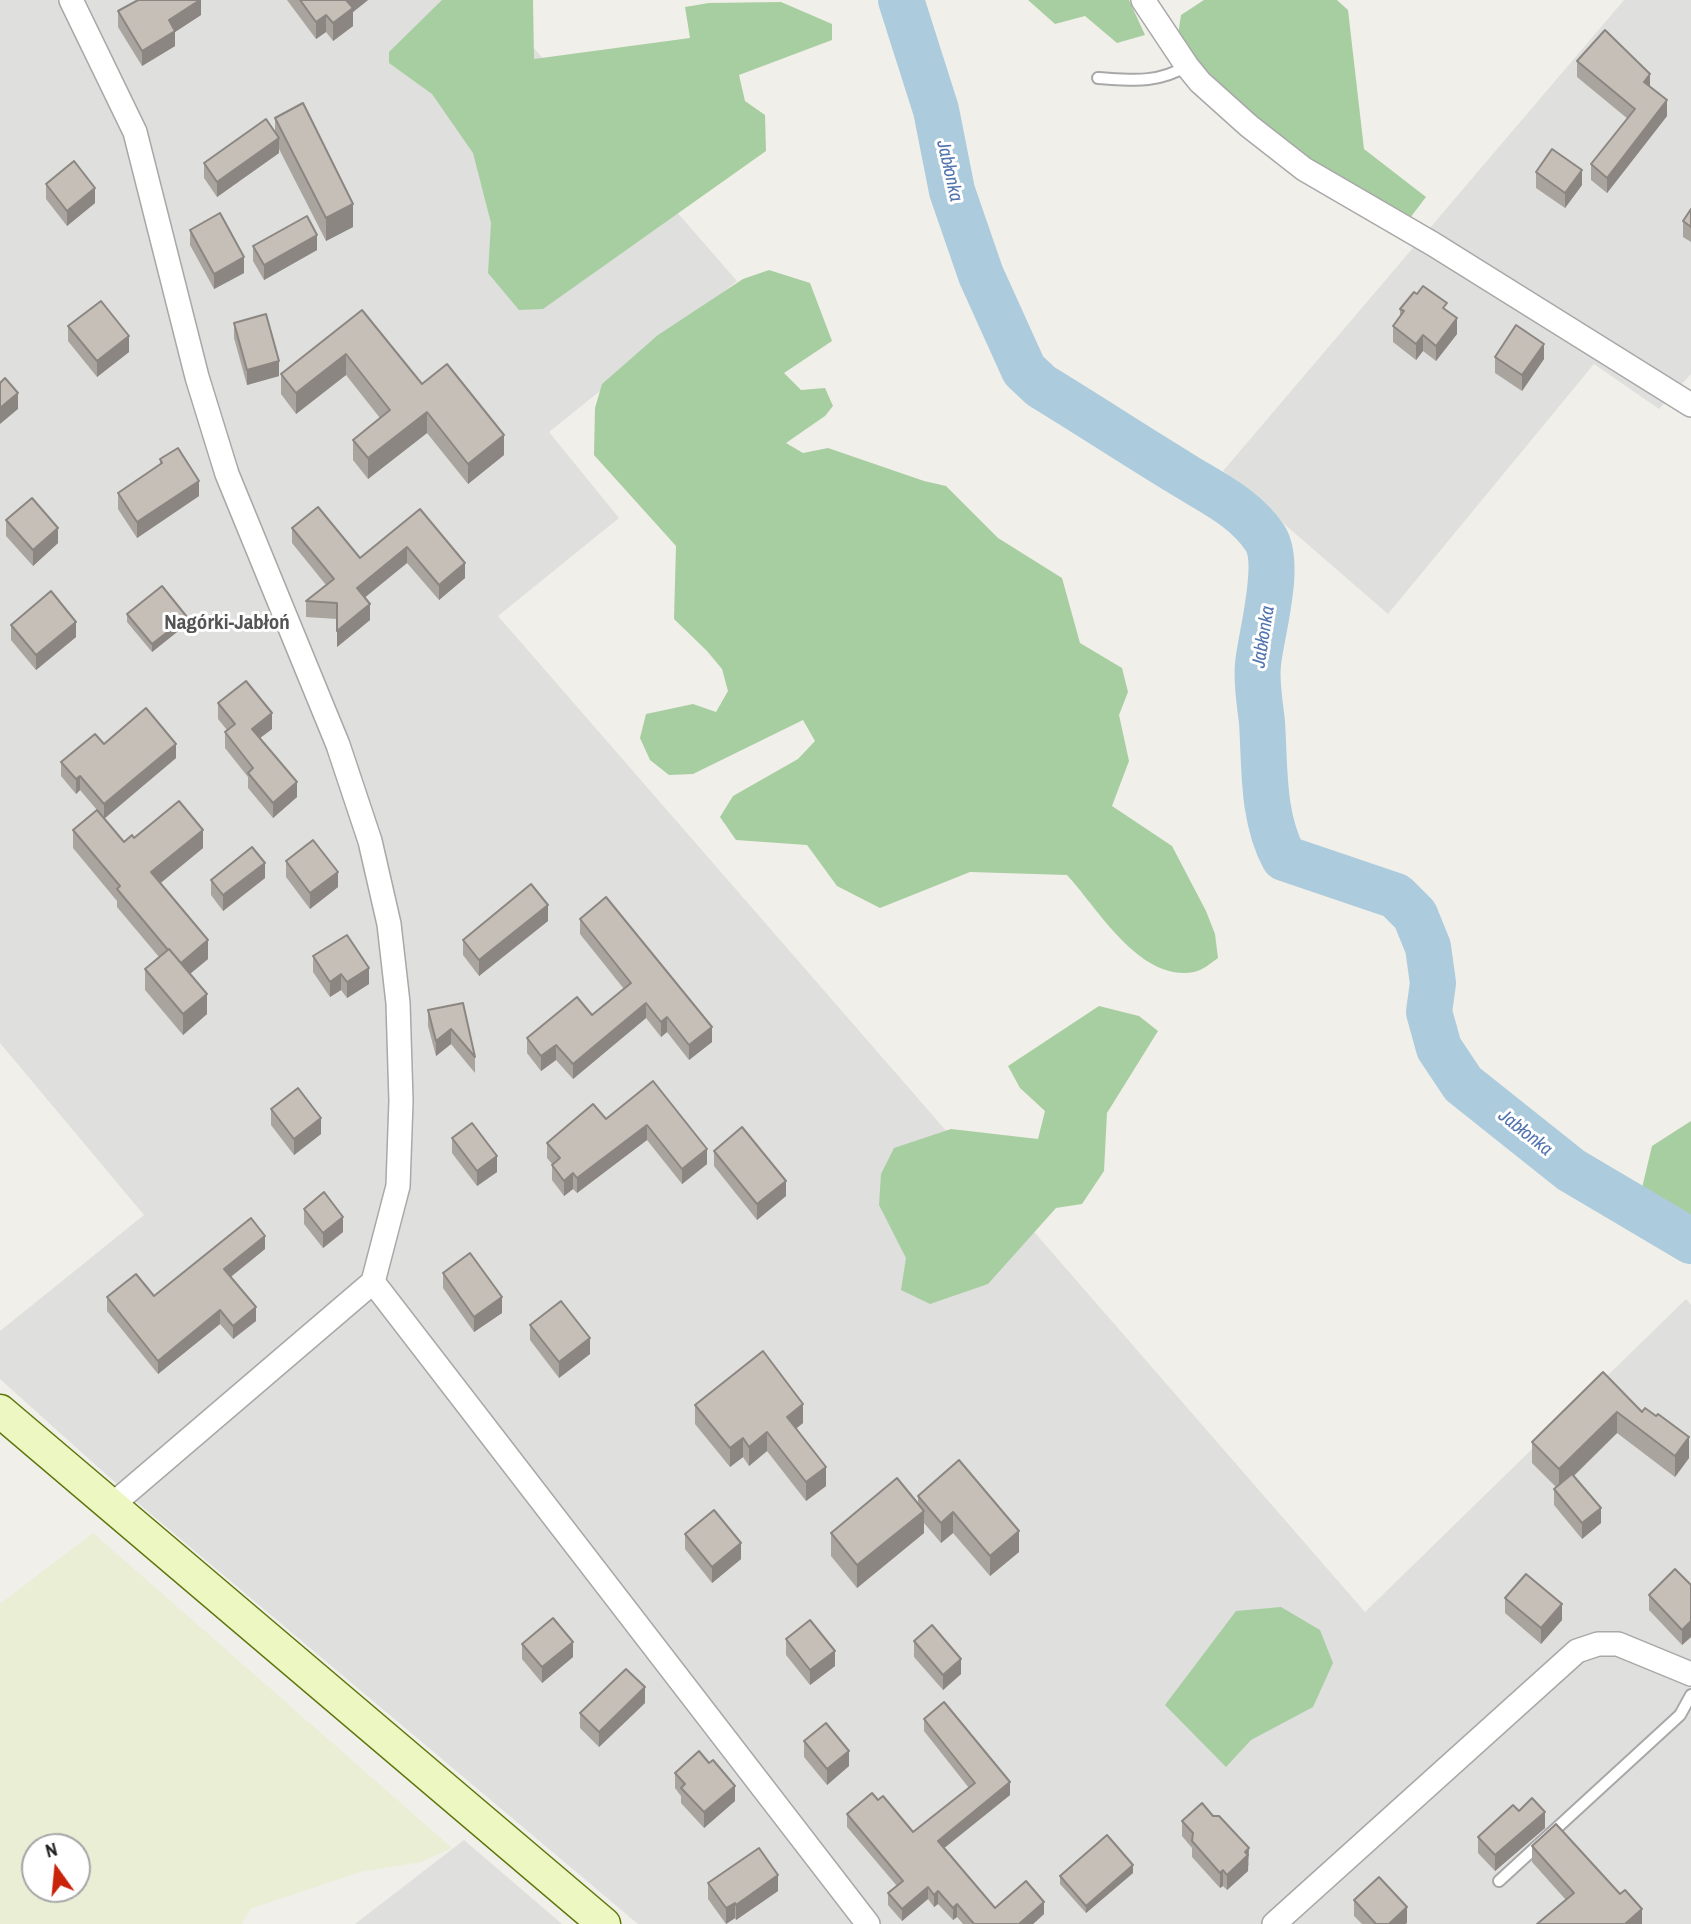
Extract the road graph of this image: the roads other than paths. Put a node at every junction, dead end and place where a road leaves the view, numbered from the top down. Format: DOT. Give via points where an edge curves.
graph roads {
  1 [pos="71,0"];
  2 [pos="1143,0"];
  3 [pos="1187,66"];
  4 [pos="1098,78"];
  5 [pos="1691,405"];
  6 [pos="373,1282"];
  7 [pos="0,1411"];
  8 [pos="111,1506"];
  9 [pos="1691,1674"];
  10 [pos="1691,1695"];
  11 [pos="1499,1881"];
  12 [pos="604,1924"];
  13 [pos="867,1924"];
  14 [pos="1274,1924"];
  1 -- 6 [label="street" via="135,132 197,377 227,474 338,745 370,841 389,924 398,1003 401,1101 398,1185"];
  2 -- 3 [label="street"];
  3 -- 4 [label="lane" via="1153,80"];
  3 -- 5 [label="street" via="1248,126 1304,169"];
  6 -- 8 [label="street"];
  6 -- 13 [label="street"];
  7 -- 8 [label="main road"];
  8 -- 12 [label="main road"];
  9 -- 14 [label="street" via="1618,1644 1577,1650"];
  10 -- 11 [label="lane" via="1681,1715"];
}
